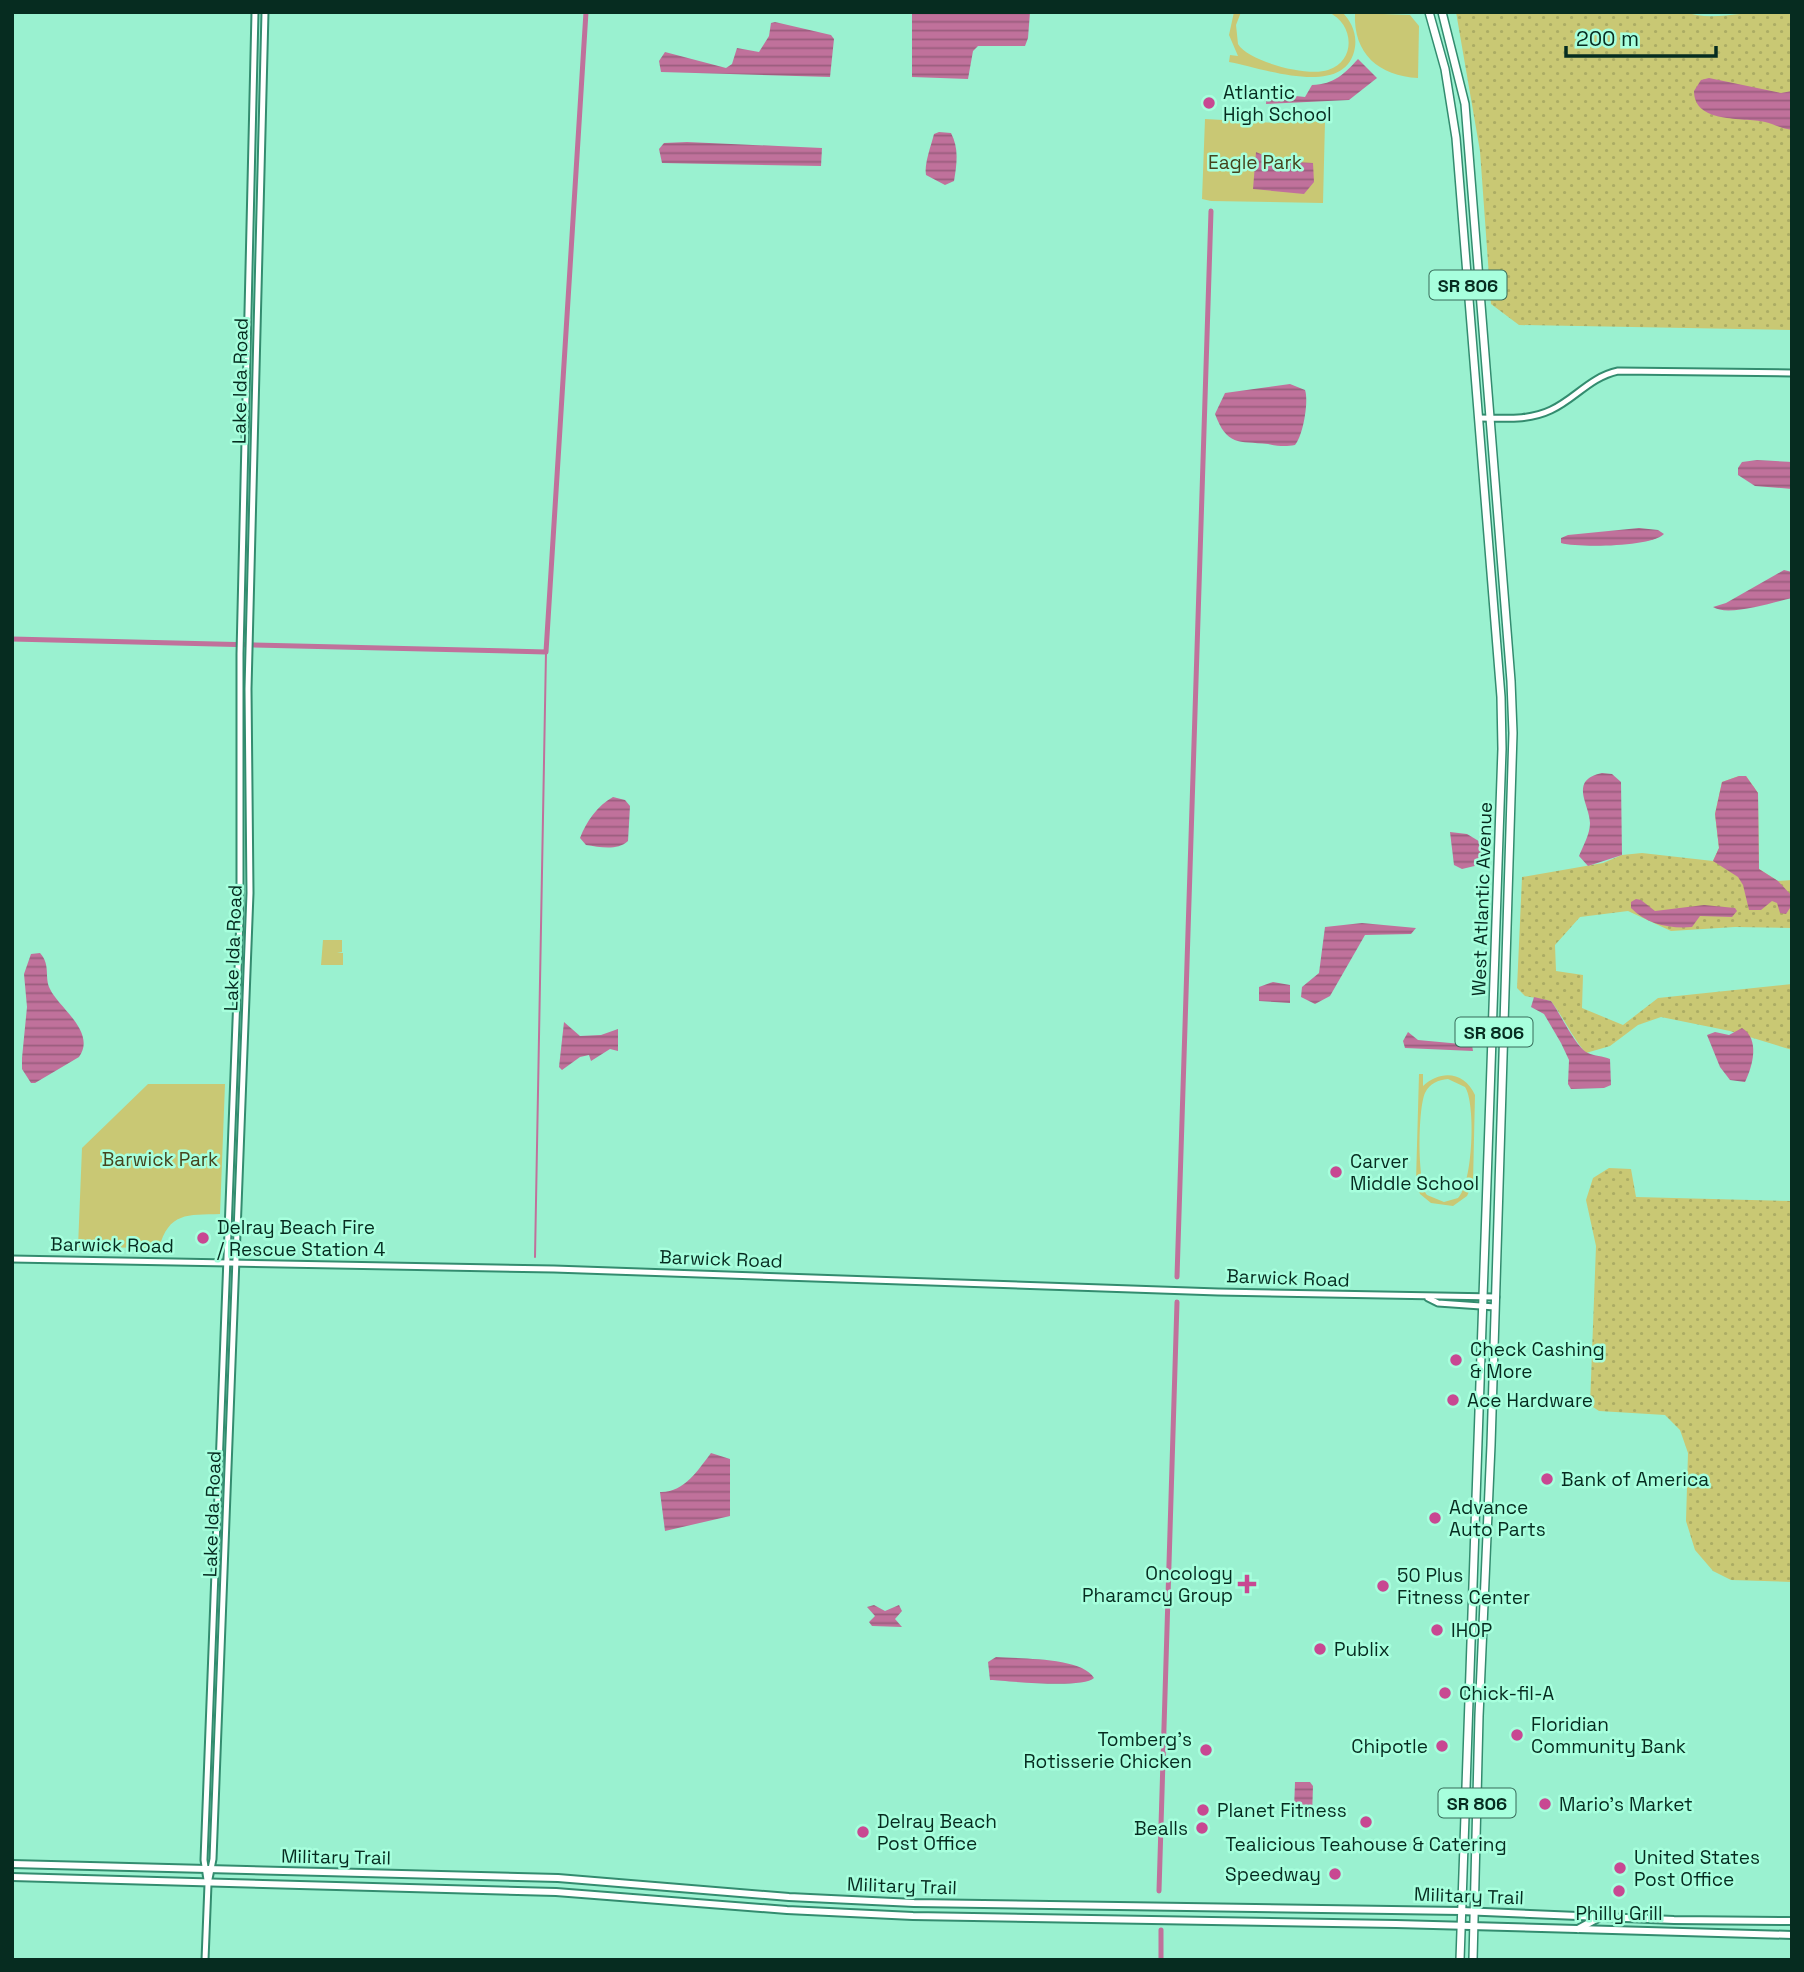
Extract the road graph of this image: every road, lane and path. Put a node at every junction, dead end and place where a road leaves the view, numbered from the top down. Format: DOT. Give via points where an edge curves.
graph roads {
  1 [pos="255,12"];
  2 [pos="265,12"];
  3 [pos="1429,12"];
  4 [pos="1442,12"];
  5 [pos="1462,208"];
  6 [pos="1475,230"];
  7 [pos="1792,373"];
  8 [pos="1479,418"];
  9 [pos="1490,418"];
  10 [pos="1503,579"];
  11 [pos="1492,580"];
  12 [pos="12,1259"];
  13 [pos="228,1263"];
  14 [pos="237,1263"];
  15 [pos="1496,1297"];
  16 [pos="1485,1301"];
  17 [pos="1495,1307"];
  18 [pos="1479,1475"];
  19 [pos="1478,1489"];
  20 [pos="1489,1494"];
  21 [pos="1488,1511"];
  22 [pos="1467,1751"];
  23 [pos="1478,1768"];
  24 [pos="12,1864"];
  25 [pos="208,1869"];
  26 [pos="12,1877"];
  27 [pos="208,1884"];
  28 [pos="1461,1911"];
  29 [pos="1475,1911"];
  30 [pos="1600,1917"];
  31 [pos="1792,1921"];
  32 [pos="1461,1926"];
  33 [pos="1474,1926"];
  34 [pos="1578,1929"];
  35 [pos="1792,1935"];
  36 [pos="205,1960"];
  37 [pos="1460,1960"];
  38 [pos="1473,1960"];
  1 -- 13 [label="street, Lake Ida Road" via="240,635 241,865"];
  2 -- 14 [label="street, Lake Ida Road" via="250,635 250,893"];
  3 -- 5 [label="main road, West Atlantic Avenue / SR 806" via="1454,119"];
  4 -- 6 [label="main road, West Atlantic Avenue / SR 806" via="1465,104"];
  5 -- 6 [label="main road"];
  5 -- 8 [label="main road, West Atlantic Avenue / SR 806"];
  6 -- 9 [label="main road, West Atlantic Avenue / SR 806"];
  7 -- 9 [label="street" via="1618,371 1600,376 1549,411"];
  8 -- 9 [label="street"];
  8 -- 11 [label="main road, West Atlantic Avenue / SR 806"];
  9 -- 10 [label="main road, West Atlantic Avenue / SR 806"];
  10 -- 11 [label="main road"];
  10 -- 15 [label="main road, West Atlantic Avenue / SR 806" via="1513,733"];
  11 -- 16 [label="main road, West Atlantic Avenue / SR 806" via="1502,749"];
  12 -- 13 [label="street, Barwick Road"];
  13 -- 14 [label="street, Barwick Road"];
  13 -- 25 [label="street, Lake Ida Road"];
  14 -- 16 [label="street, Barwick Road" via="554,1269 1429,1298 1438,1303"];
  14 -- 25 [label="street, Lake Ida Road"];
  15 -- 16 [label="street, Barwick Road"];
  15 -- 17 [label="main road, West Atlantic Avenue / SR 806"];
  16 -- 17 [label="street, Barwick Road"];
  16 -- 18 [label="main road, West Atlantic Avenue / SR 806"];
  17 -- 20 [label="main road, West Atlantic Avenue / SR 806"];
  18 -- 19 [label="main road, West Atlantic Avenue / SR 806"];
  18 -- 20 [label="main road"];
  19 -- 21 [label="main road"];
  19 -- 22 [label="main road, West Atlantic Avenue / SR 806"];
  20 -- 21 [label="main road, West Atlantic Avenue / SR 806"];
  21 -- 23 [label="main road, West Atlantic Avenue / SR 806"];
  22 -- 23 [label="main road"];
  22 -- 28 [label="main road, West Atlantic Avenue / SR 806"];
  23 -- 29 [label="main road, West Atlantic Avenue / SR 806"];
  24 -- 25 [label="main road, Military Trail"];
  25 -- 27 [label="street, Lake Ida Road"];
  25 -- 28 [label="main road, Military Trail" via="558,1878 915,1903"];
  26 -- 27 [label="main road, Military Trail"];
  27 -- 32 [label="main road, Military Trail" via="596,1894 913,1916"];
  27 -- 36 [label="street, Lake Ida Road"];
  28 -- 29 [label="main road, Military Trail"];
  28 -- 32 [label="main road, West Atlantic Avenue / SR 806"];
  29 -- 30 [label="main road, Military Trail"];
  29 -- 33 [label="main road, West Atlantic Avenue / SR 806"];
  30 -- 31 [label="main road, Military Trail"];
  30 -- 34 [label="main road"];
  32 -- 33 [label="main road, Military Trail"];
  32 -- 37 [label="main road, West Atlantic Avenue / SR 806"];
  33 -- 34 [label="main road, Military Trail"];
  33 -- 38 [label="main road, West Atlantic Avenue / SR 806"];
  34 -- 35 [label="main road, Military Trail"];
}
